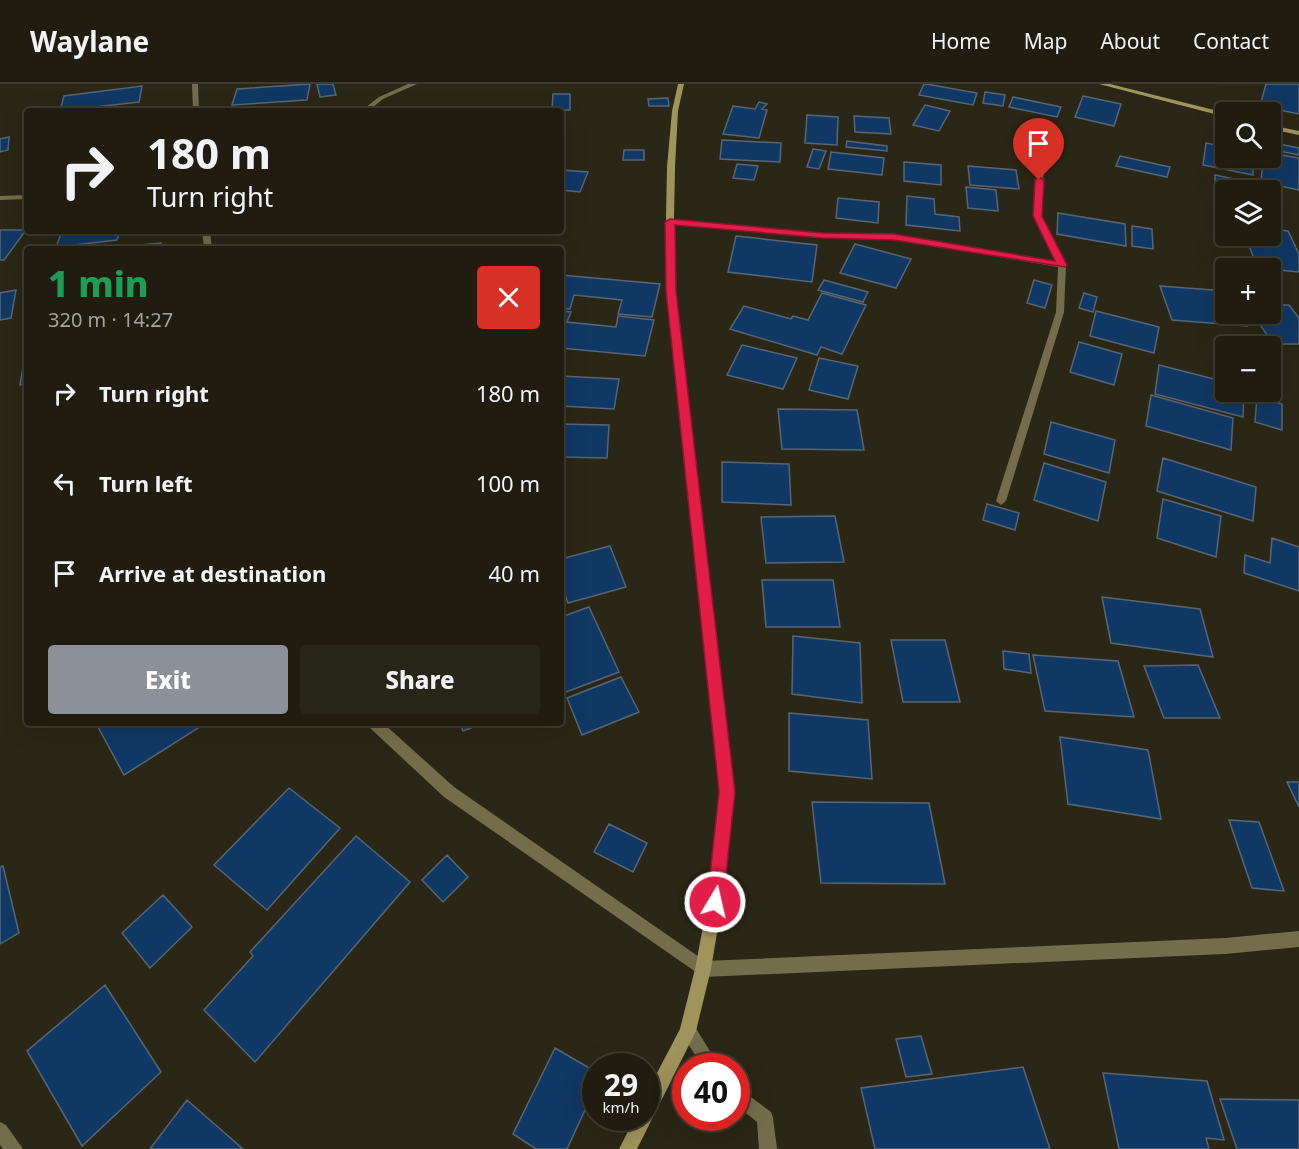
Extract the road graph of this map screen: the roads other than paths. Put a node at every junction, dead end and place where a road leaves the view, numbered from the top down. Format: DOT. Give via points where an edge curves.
graph roads {
  1 [pos="195,84"];
  2 [pos="414,84"];
  3 [pos="681,84"];
  4 [pos="1102,84"];
  5 [pos="196,108"];
  6 [pos="368,108"];
  7 [pos="1215,112"];
  8 [pos="1281,129"];
  9 [pos="1299,133"];
  10 [pos="1040,162"];
  11 [pos="24,197"];
  12 [pos="0,198"];
  13 [pos="670,222"];
  14 [pos="1062,265"];
  15 [pos="1001,501"];
  16 [pos="377,726"];
  17 [pos="1299,939"];
  18 [pos="703,969"];
  19 [pos="688,1031"];
  20 [pos="702,1053"];
  21 [pos="660,1085"];
  22 [pos="750,1106"];
  23 [pos="0,1131"];
  24 [pos="637,1131"];
  25 [pos="14,1149"];
  26 [pos="628,1149"];
  27 [pos="768,1149"];
  1 -- 5 [label="street"];
  2 -- 6 [label="street"];
  3 -- 13 [label="street" via="675,111"];
  4 -- 7 [label="street"];
  8 -- 9 [label="street"];
  10 -- 14 [label="street" via="1038,216"];
  11 -- 12 [label="street"];
  13 -- 14 [label="street" via="894,237"];
  13 -- 18 [label="street" via="670,281 727,792 719,879"];
  14 -- 15 [label="street" via="1060,312"];
  16 -- 18 [label="street" via="449,792"];
  17 -- 18 [label="street"];
  18 -- 19 [label="street"];
  19 -- 20 [label="street"];
  19 -- 21 [label="street"];
  22 -- 27 [label="street" via="765,1118"];
  23 -- 25 [label="street"];
  24 -- 26 [label="street"];
}
